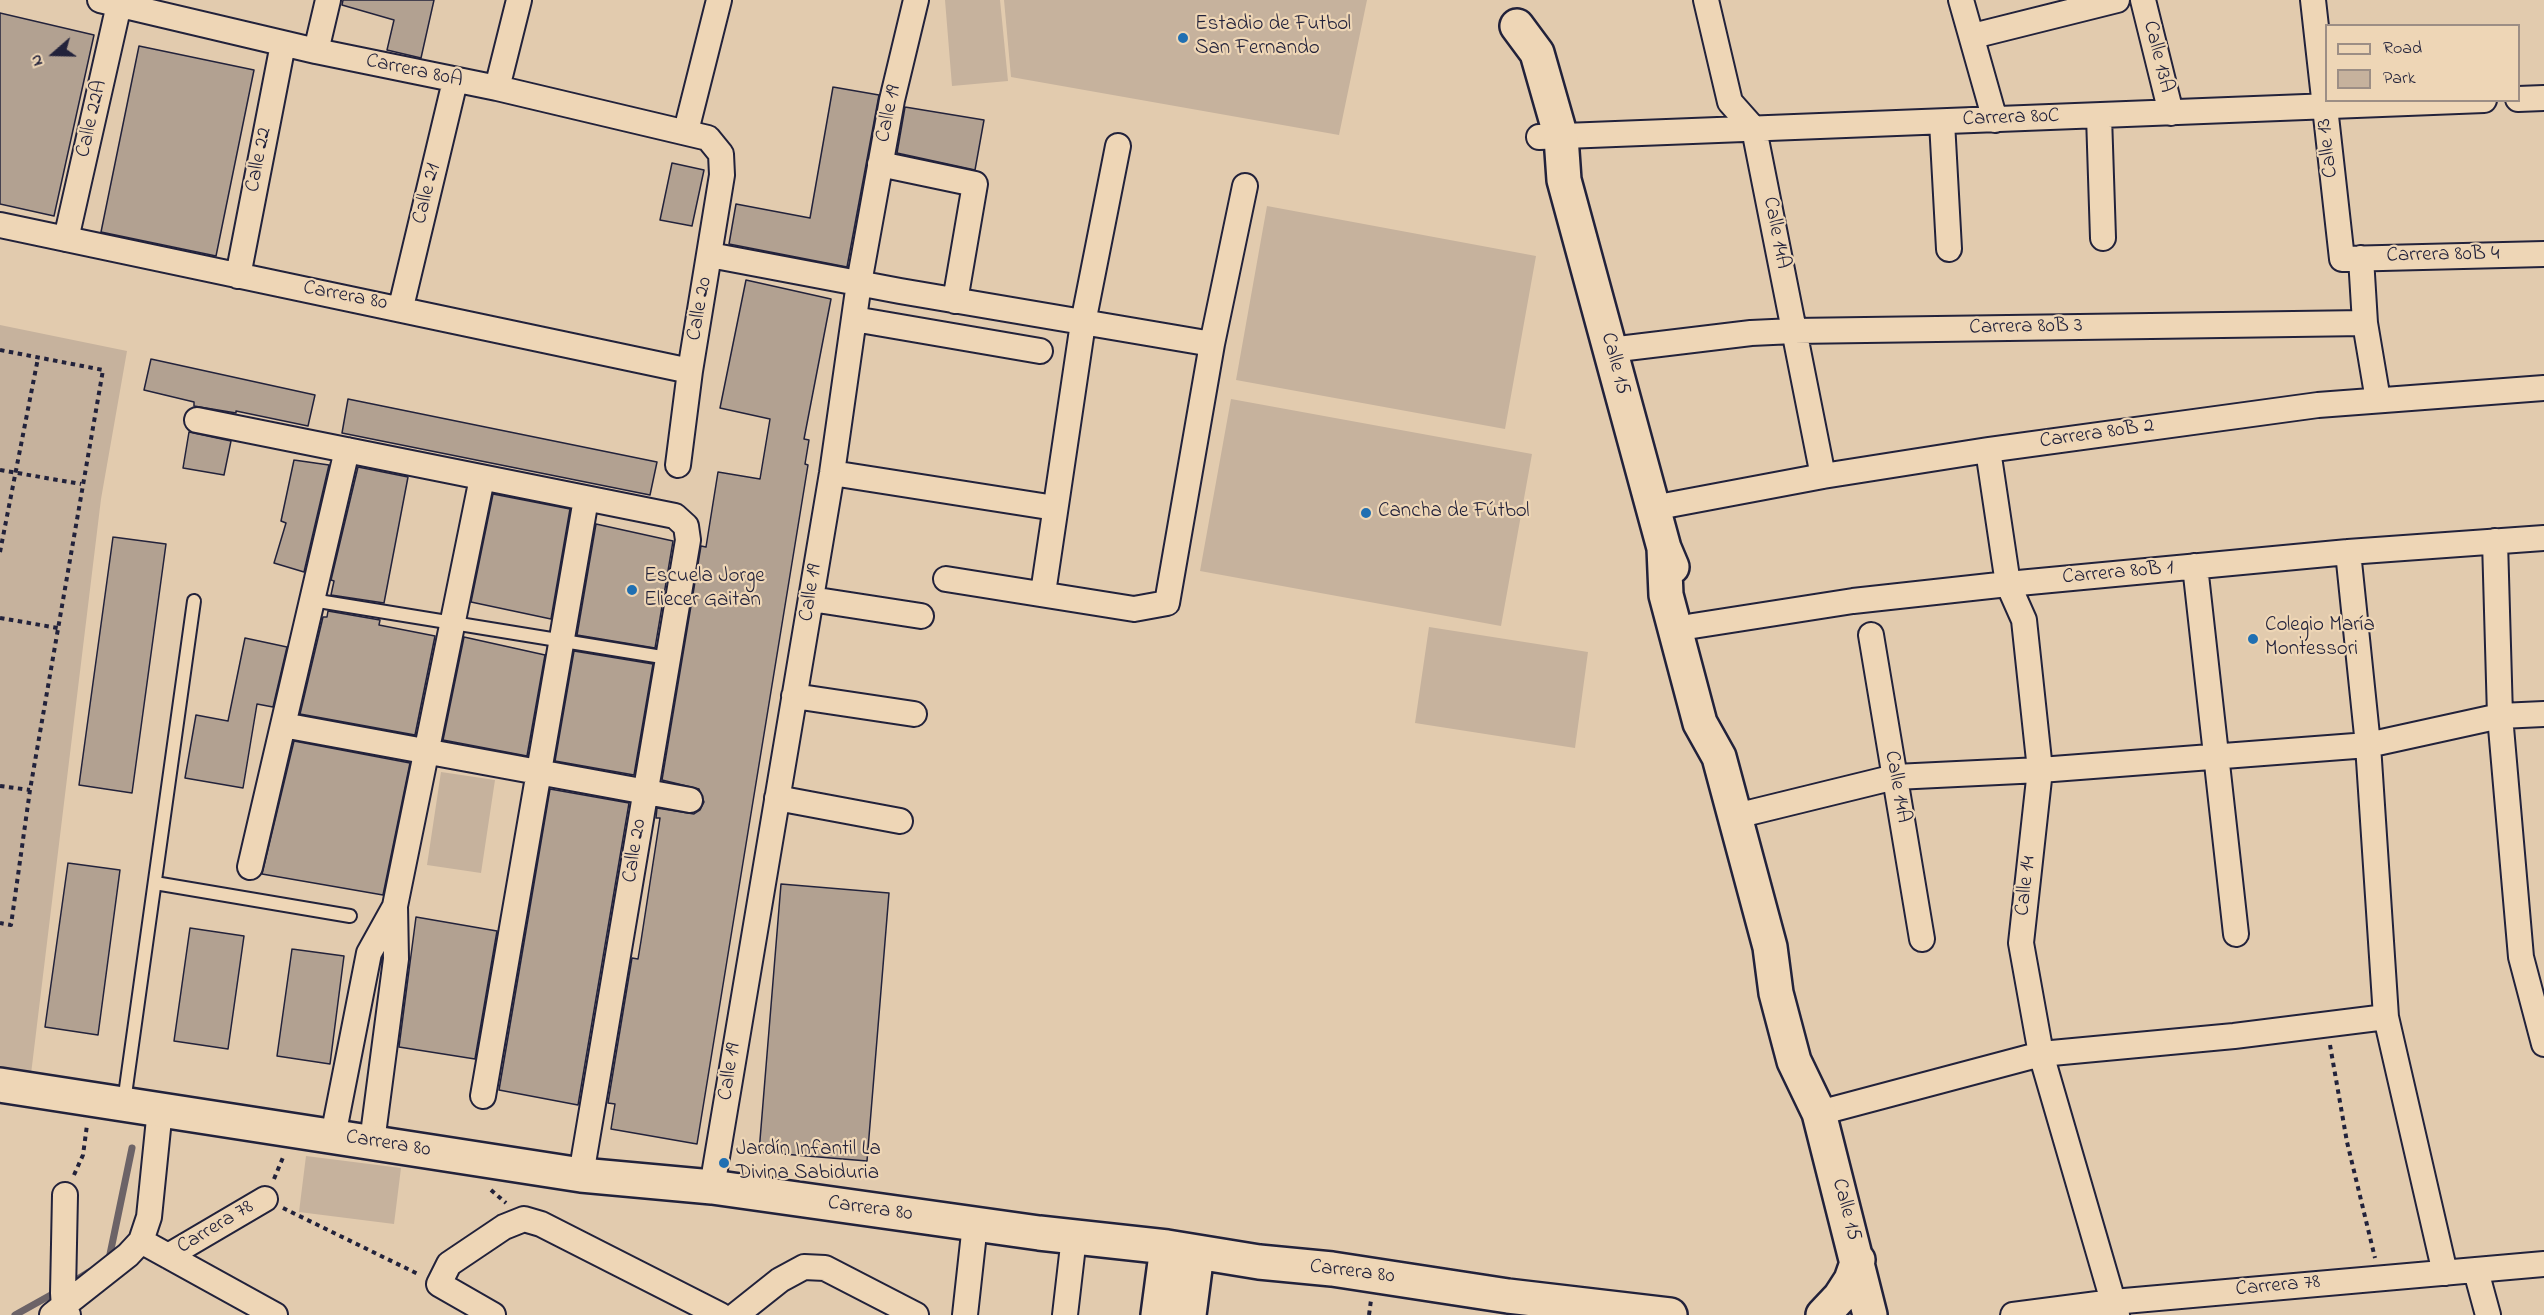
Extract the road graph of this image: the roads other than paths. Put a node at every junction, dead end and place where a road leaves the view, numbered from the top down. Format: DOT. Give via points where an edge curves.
graph roads {
  1 [pos="328,0"];
  2 [pos="519,0"];
  3 [pos="719,0"];
  4 [pos="916,0"];
  5 [pos="1706,0"];
  6 [pos="1961,0"];
  7 [pos="2117,0"];
  8 [pos="2143,0"];
  9 [pos="2313,0"];
  10 [pos="113,1"];
  11 [pos="1514,13"];
  12 [pos="1972,36"];
  13 [pos="283,44"];
  14 [pos="316,51"];
  15 [pos="455,81"];
  16 [pos="496,88"];
  17 [pos="2544,98"];
  18 [pos="2520,99"];
  19 [pos="2438,102"];
  20 [pos="2324,107"];
  21 [pos="2171,113"];
  22 [pos="2099,116"];
  23 [pos="1995,120"];
  24 [pos="1942,122"];
  25 [pos="1754,129"];
  26 [pos="686,131"];
  27 [pos="1550,137"];
  28 [pos="1118,146"];
  29 [pos="721,154"];
  30 [pos="880,164"];
  31 [pos="1245,186"];
  32 [pos="0,225"];
  33 [pos="66,238"];
  34 [pos="2103,238"];
  35 [pos="1949,249"];
  36 [pos="2544,254"];
  37 [pos="710,255"];
  38 [pos="2351,259"];
  39 [pos="238,276"];
  40 [pos="859,283"];
  41 [pos="955,301"];
  42 [pos="401,307"];
  43 [pos="854,319"];
  44 [pos="1083,323"];
  45 [pos="2365,323"];
  46 [pos="1794,331"];
  47 [pos="1212,344"];
  48 [pos="1610,350"];
  49 [pos="1040,351"];
  50 [pos="690,370"];
  51 [pos="2544,388"];
  52 [pos="2378,400"];
  53 [pos="197,420"];
  54 [pos="347,450"];
  55 [pos="1988,450"];
  56 [pos="678,465"];
  57 [pos="832,473"];
  58 [pos="1823,476"];
  59 [pos="482,478"];
  60 [pos="586,499"];
  61 [pos="1055,508"];
  62 [pos="1653,508"];
  63 [pos="2544,538"];
  64 [pos="2495,541"];
  65 [pos="1664,548"];
  66 [pos="2348,552"];
  67 [pos="2195,566"];
  68 [pos="946,579"];
  69 [pos="2008,584"];
  70 [pos="1043,593"];
  71 [pos="811,599"];
  72 [pos="312,600"];
  73 [pos="194,601"];
  74 [pos="921,616"];
  75 [pos="453,623"];
  76 [pos="1693,626"];
  77 [pos="1871,635"];
  78 [pos="560,641"];
  79 [pos="668,658"];
  80 [pos="794,696"];
  81 [pos="914,714"];
  82 [pos="2544,714"];
  83 [pos="2500,716"];
  84 [pos="283,725"];
  85 [pos="2368,746"];
  86 [pos="427,752"];
  87 [pos="1719,757"];
  88 [pos="2217,757"];
  89 [pos="2040,770"];
  90 [pos="538,772"];
  91 [pos="1895,777"];
  92 [pos="646,792"];
  93 [pos="777,798"];
  94 [pos="690,800"];
  95 [pos="1736,816"];
  96 [pos="900,821"];
  97 [pos="250,867"];
  98 [pos="155,883"];
  99 [pos="395,906"];
  100 [pos="350,916"];
  101 [pos="2236,934"];
  102 [pos="1922,939"];
  103 [pos="2386,1017"];
  104 [pos="2544,1044"];
  105 [pos="2041,1054"];
  106 [pos="0,1085"];
  107 [pos="483,1096"];
  108 [pos="124,1103"];
  109 [pos="160,1109"];
  110 [pos="1817,1109"];
  111 [pos="333,1136"];
  112 [pos="372,1142"];
  113 [pos="581,1175"];
  114 [pos="712,1187"];
  115 [pos="65,1195"];
  116 [pos="265,1199"];
  117 [pos="975,1224"];
  118 [pos="1074,1237"];
  119 [pos="141,1241"];
  120 [pos="1182,1250"];
  121 [pos="168,1256"];
  122 [pos="1858,1260"];
  123 [pos="2544,1264"];
  124 [pos="2476,1271"];
  125 [pos="2445,1273"];
  126 [pos="62,1300"];
  127 [pos="2115,1308"];
  128 [pos="1625,1312"];
  129 [pos="275,1315"];
  130 [pos="494,1315"];
  131 [pos="720,1315"];
  132 [pos="736,1315"];
  133 [pos="916,1315"];
  134 [pos="965,1315"];
  135 [pos="1065,1315"];
  136 [pos="1158,1315"];
  137 [pos="1189,1315"];
  138 [pos="1670,1315"];
  139 [pos="1823,1315"];
  140 [pos="1870,1315"];
  141 [pos="2013,1315"];
  142 [pos="2488,1315"];
  1 -- 14 [label="street"];
  2 -- 16 [label="street"];
  3 -- 26 [label="street"];
  4 -- 30 [label="street, Calle 19"];
  5 -- 25 [label="street" via="1730,102"];
  6 -- 12 [label="street"];
  7 -- 12 [label="street"];
  8 -- 21 [label="street, Calle 13A"];
  9 -- 20 [label="street, Calle 13"];
  10 -- 13 [label="street, Carrera 80A"];
  10 -- 33 [label="street, Calle 22A"];
  11 -- 27 [label="street, Calle 15" via="1537,53"];
  12 -- 23 [label="street"];
  13 -- 14 [label="street, Carrera 80A"];
  13 -- 39 [label="street, Calle 22"];
  14 -- 15 [label="street, Carrera 80A"];
  15 -- 16 [label="street, Carrera 80A"];
  15 -- 42 [label="street, Calle 21"];
  16 -- 26 [label="street, Carrera 80A"];
  17 -- 18 [label="street"];
  19 -- 20 [label="street, Carrera 80C"];
  20 -- 21 [label="street, Carrera 80C"];
  20 -- 38 [label="street, Calle 13"];
  21 -- 22 [label="street, Carrera 80C"];
  22 -- 23 [label="street, Carrera 80C"];
  22 -- 34 [label="street"];
  23 -- 24 [label="street, Carrera 80C"];
  24 -- 25 [label="street, Carrera 80C"];
  24 -- 35 [label="street"];
  25 -- 27 [label="street, Carrera 80C"];
  25 -- 46 [label="street, Calle 14A"];
  26 -- 29 [label="street, Carrera 80A" via="708,138"];
  27 -- 48 [label="street, Calle 15"];
  28 -- 44 [label="street"];
  29 -- 37 [label="street, Calle 20" via="722,175"];
  30 -- 40 [label="street, Calle 19"];
  30 -- 41 [label="street" via="975,184"];
  31 -- 47 [label="street"];
  32 -- 33 [label="street, Carrera 80"];
  33 -- 39 [label="street, Carrera 80"];
  36 -- 38 [label="street, Carrera 80B 4"];
  37 -- 40 [label="street"];
  37 -- 50 [label="street, Calle 20"];
  38 -- 45 [label="street, Calle 13"];
  39 -- 42 [label="street, Carrera 80"];
  40 -- 41 [label="street"];
  40 -- 43 [label="street, Calle 19"];
  41 -- 44 [label="street"];
  42 -- 50 [label="street, Carrera 80"];
  43 -- 49 [label="street"];
  43 -- 57 [label="street, Calle 19"];
  44 -- 47 [label="street"];
  44 -- 61 [label="street"];
  45 -- 46 [label="street, Carrera 80B 3"];
  45 -- 52 [label="street"];
  46 -- 48 [label="street, Carrera 80B 3"];
  46 -- 58 [label="street, Calle 14A"];
  47 -- 70 [label="street" via="1167,603 1134,609"];
  48 -- 62 [label="street, Calle 15"];
  50 -- 56 [label="street, Calle 20"];
  51 -- 52 [label="street, Carrera 80B 2"];
  52 -- 55 [label="street, Carrera 80B 2"];
  53 -- 54 [label="street"];
  54 -- 59 [label="street"];
  54 -- 72 [label="street"];
  55 -- 58 [label="street, Carrera 80B 2"];
  55 -- 69 [label="street, Calle 14"];
  57 -- 61 [label="street"];
  57 -- 71 [label="street, Calle 19"];
  58 -- 62 [label="street, Carrera 80B 2"];
  59 -- 60 [label="street"];
  59 -- 75 [label="street"];
  60 -- 78 [label="street"];
  60 -- 79 [label="street, Calle 20" via="675,516 686,526 688,540"];
  61 -- 70 [label="street"];
  62 -- 65 [label="street, Calle 15"];
  63 -- 64 [label="street, Carrera 80B 1"];
  64 -- 66 [label="street, Carrera 80B 1"];
  64 -- 83 [label="street"];
  65 -- 76 [label="street, Calle 15" via="1684,593"];
  65 -- 87 [label="street, Calle 15" via="1666,595 1700,723"];
  66 -- 67 [label="street, Carrera 80B 1"];
  66 -- 85 [label="street"];
  67 -- 69 [label="street, Carrera 80B 1"];
  67 -- 88 [label="street"];
  68 -- 70 [label="street"];
  69 -- 76 [label="street, Carrera 80B 1" via="1853,601"];
  69 -- 89 [label="street, Calle 14" via="2024,620"];
  71 -- 74 [label="street"];
  71 -- 80 [label="street, Calle 19"];
  72 -- 75 [label="lane"];
  72 -- 84 [label="street"];
  73 -- 98 [label="lane"];
  75 -- 78 [label="lane"];
  75 -- 86 [label="street"];
  76 -- 87 [label="street, Calle 15" via="1719,719"];
  77 -- 91 [label="street, Calle 14A"];
  78 -- 79 [label="lane"];
  78 -- 90 [label="street"];
  79 -- 92 [label="street, Calle 20"];
  80 -- 81 [label="street"];
  80 -- 93 [label="street, Calle 19"];
  82 -- 83 [label="street"];
  83 -- 85 [label="street"];
  83 -- 104 [label="street" via="2521,957"];
  84 -- 86 [label="street"];
  84 -- 97 [label="street"];
  85 -- 88 [label="street"];
  85 -- 103 [label="street"];
  86 -- 90 [label="street"];
  86 -- 99 [label="street"];
  87 -- 95 [label="street, Calle 15"];
  88 -- 89 [label="street"];
  88 -- 101 [label="street"];
  89 -- 91 [label="street"];
  89 -- 105 [label="street, Calle 14" via="2021,943"];
  90 -- 92 [label="street"];
  90 -- 107 [label="street"];
  91 -- 95 [label="street"];
  91 -- 102 [label="street, Calle 14A"];
  92 -- 94 [label="street"];
  92 -- 113 [label="street, Calle 20"];
  93 -- 96 [label="street"];
  93 -- 114 [label="street, Calle 19"];
  95 -- 110 [label="street, Calle 15" via="1770,947 1796,988 1814,1054"];
  98 -- 100 [label="lane"];
  98 -- 108 [label="lane"];
  99 -- 111 [label="street" via="369,953"];
  99 -- 112 [label="street" via="396,959"];
  103 -- 105 [label="street"];
  103 -- 125 [label="street"];
  105 -- 110 [label="street"];
  105 -- 127 [label="street, Calle 14"];
  106 -- 108 [label="street, Carrera 80"];
  108 -- 109 [label="street, Carrera 80"];
  109 -- 111 [label="street, Carrera 80"];
  109 -- 119 [label="street" via="149,1216"];
  110 -- 122 [label="street, Calle 15"];
  111 -- 112 [label="street, Carrera 80"];
  112 -- 113 [label="street, Carrera 80"];
  113 -- 114 [label="street, Carrera 80"];
  114 -- 117 [label="street, Carrera 80"];
  115 -- 126 [label="street"];
  116 -- 121 [label="street, Carrera 78"];
  117 -- 118 [label="street, Carrera 80"];
  117 -- 134 [label="street"];
  118 -- 120 [label="street, Carrera 80"];
  118 -- 135 [label="street"];
  119 -- 121 [label="street, Carrera 78"];
  119 -- 126 [label="street" via="128,1255"];
  120 -- 128 [label="street, Carrera 80"];
  120 -- 136 [label="street"];
  120 -- 137 [label="street"];
  121 -- 129 [label="street"];
  122 -- 139 [label="street" via="1844,1291"];
  122 -- 140 [label="street, Calle 15"];
  123 -- 124 [label="street, Carrera 78"];
  124 -- 125 [label="street, Carrera 78"];
  124 -- 142 [label="street"];
  125 -- 127 [label="street, Carrera 78"];
  127 -- 141 [label="street, Carrera 78"];
  128 -- 138 [label="street, Carrera 80"];
  130 -- 131 [label="street" via="439,1284 449,1264 504,1227 524,1219"];
  132 -- 133 [label="street" via="780,1280 804,1267 825,1268"];
}
